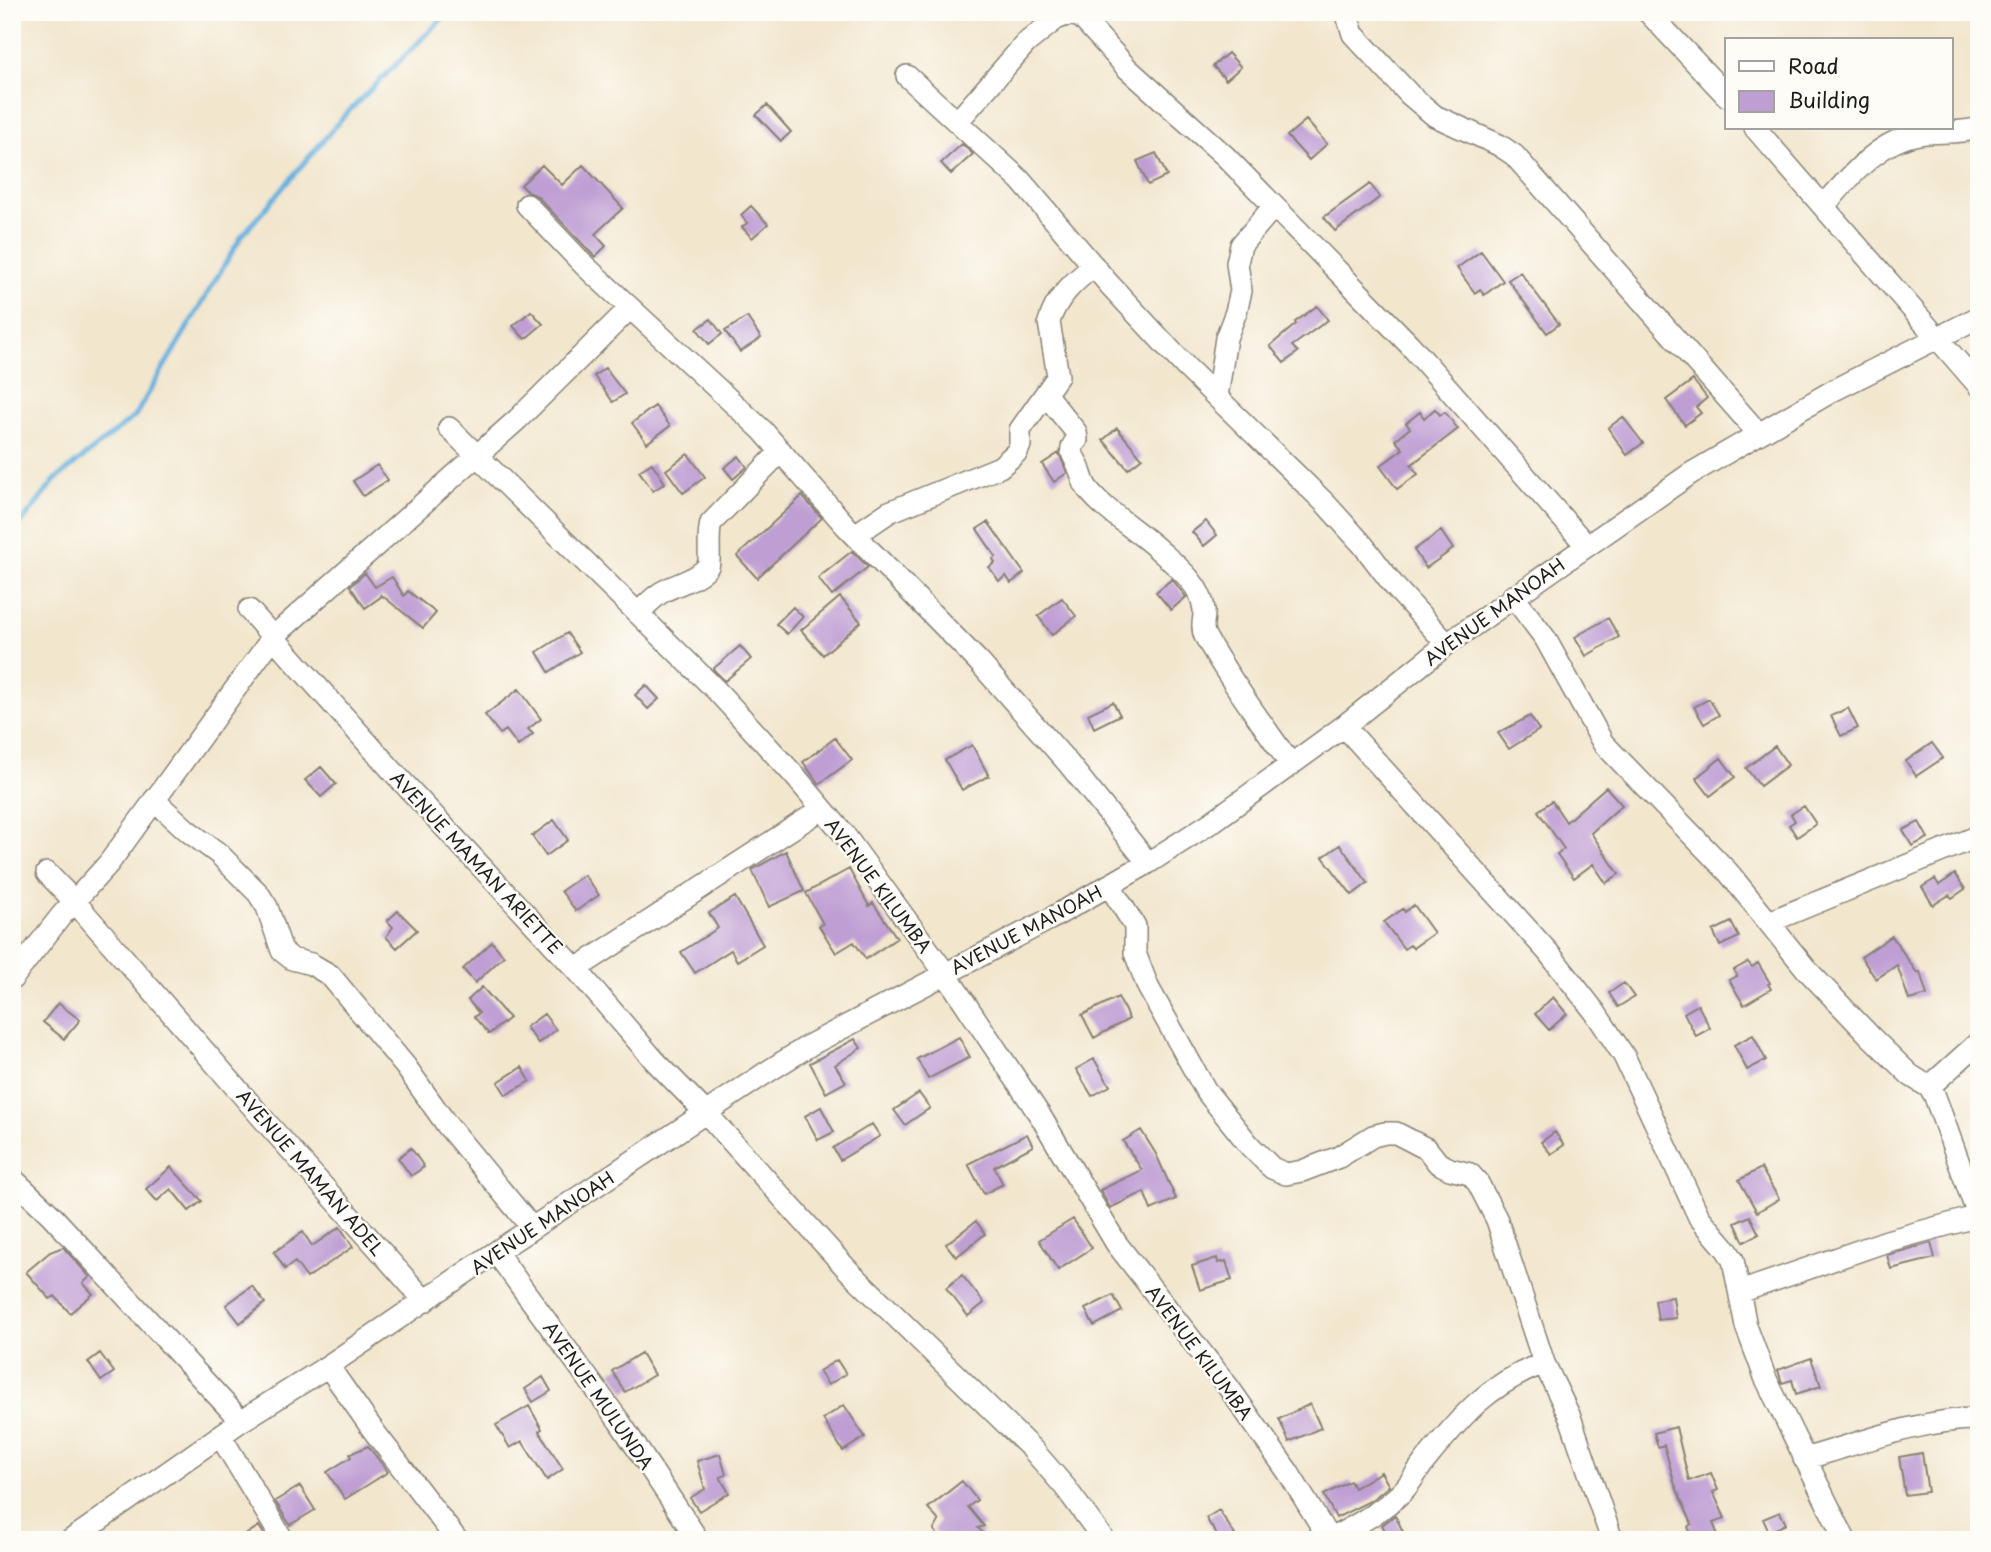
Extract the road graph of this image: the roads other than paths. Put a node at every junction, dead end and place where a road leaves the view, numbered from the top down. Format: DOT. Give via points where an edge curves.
graph roads {
  1 [pos="1346,12"];
  2 [pos="1648,12"];
  3 [pos="908,76"];
  4 [pos="1725,94"];
  5 [pos="957,122"];
  6 [pos="1979,128"];
  7 [pos="1757,130"];
  8 [pos="527,205"];
  9 [pos="1274,206"];
  10 [pos="1824,206"];
  11 [pos="1094,266"];
  12 [pos="630,308"];
  13 [pos="1979,317"];
  14 [pos="1940,338"];
  15 [pos="1979,386"];
  16 [pos="1046,395"];
  17 [pos="1217,397"];
  18 [pos="449,428"];
  19 [pos="1758,433"];
  20 [pos="781,451"];
  21 [pos="476,455"];
  22 [pos="855,535"];
  23 [pos="1586,545"];
  24 [pos="1513,596"];
  25 [pos="249,610"];
  26 [pos="638,613"];
  27 [pos="273,637"];
  28 [pos="1447,644"];
  29 [pos="1344,726"];
  30 [pos="1292,765"];
  31 [pos="154,800"];
  32 [pos="822,809"];
  33 [pos="1979,836"];
  34 [pos="1148,863"];
  35 [pos="47,873"];
  36 [pos="1109,885"];
  37 [pos="75,902"];
  38 [pos="1769,922"];
  39 [pos="576,969"];
  40 [pos="945,973"];
  41 [pos="12,979"];
  42 [pos="1979,1042"];
  43 [pos="1929,1087"];
  44 [pos="706,1114"];
  45 [pos="12,1178"];
  46 [pos="1979,1217"];
  47 [pos="532,1228"];
  48 [pos="496,1252"];
  49 [pos="1740,1292"];
  50 [pos="425,1301"];
  51 [pos="1544,1363"];
  52 [pos="328,1367"];
  53 [pos="1979,1419"];
  54 [pos="241,1421"];
  55 [pos="220,1436"];
  56 [pos="1804,1459"];
  57 [pos="1330,1539"];
  58 [pos="71,1540"];
  59 [pos="283,1540"];
  60 [pos="457,1540"];
  61 [pos="698,1540"];
  62 [pos="1104,1540"];
  63 [pos="1612,1540"];
  64 [pos="1845,1540"];
  1 -- 19 [label="street" via="1353,34 1410,95 1435,116 1514,155"];
  2 -- 4 [label="street"];
  3 -- 5 [label="street"];
  5 -- 9 [label="street" via="1026,43 1056,19 1069,14 1081,17 1127,68"];
  5 -- 11 [label="street" via="1020,180"];
  6 -- 10 [label="street" via="1917,134 1879,150"];
  7 -- 10 [label="street"];
  8 -- 12 [label="street"];
  9 -- 17 [label="street" via="1241,245 1237,263 1241,291 1226,338"];
  9 -- 23 [label="street" via="1409,344"];
  10 -- 14 [label="street"];
  11 -- 16 [label="street" via="1073,282 1051,315 1058,376"];
  11 -- 17 [label="street"];
  12 -- 20 [label="street"];
  12 -- 21 [label="street"];
  13 -- 14 [label="street, AVENUE MANOAH"];
  14 -- 15 [label="street"];
  14 -- 19 [label="street, AVENUE MANOAH"];
  16 -- 22 [label="street" via="1020,430 1017,452 1000,467 889,512"];
  16 -- 30 [label="street" via="1076,432 1071,454 1087,488 1193,584 1204,611 1203,632"];
  17 -- 28 [label="street" via="1325,502"];
  18 -- 21 [label="street, AVENUE KILUMBA"];
  19 -- 23 [label="street, AVENUE MANOAH"];
  20 -- 22 [label="street"];
  20 -- 26 [label="street" via="711,523 707,567 661,592"];
  21 -- 26 [label="street, AVENUE KILUMBA"];
  21 -- 27 [label="street"];
  22 -- 34 [label="street" via="979,662"];
  23 -- 24 [label="street, AVENUE MANOAH"];
  24 -- 28 [label="street, AVENUE MANOAH"];
  24 -- 38 [label="street" via="1545,638 1603,743 1728,872"];
  25 -- 27 [label="street, AVENUE MAMAN ARIETTE"];
  26 -- 32 [label="street, AVENUE KILUMBA" via="716,690"];
  27 -- 31 [label="street"];
  27 -- 39 [label="street, AVENUE MAMAN ARIETTE"];
  28 -- 29 [label="street, AVENUE MANOAH"];
  29 -- 30 [label="street, AVENUE MANOAH"];
  29 -- 49 [label="street" via="1548,953 1595,1012 1624,1056 1699,1217 1733,1260"];
  30 -- 34 [label="street, AVENUE MANOAH"];
  31 -- 37 [label="street"];
  31 -- 47 [label="street" via="258,893 282,951 330,975"];
  32 -- 39 [label="street"];
  32 -- 40 [label="street, AVENUE KILUMBA"];
  33 -- 38 [label="street"];
  34 -- 36 [label="street, AVENUE MANOAH"];
  35 -- 37 [label="street, AVENUE MAMAN ADEL"];
  36 -- 40 [label="street, AVENUE MANOAH"];
  36 -- 51 [label="street" via="1135,926 1135,953 1148,987 1206,1091 1272,1168 1286,1174 1303,1171 1339,1157 1373,1136 1396,1133 1427,1149 1438,1163 1470,1174 1497,1220"];
  37 -- 41 [label="street"];
  37 -- 50 [label="street, AVENUE MAMAN ADEL"];
  38 -- 43 [label="street" via="1871,1037"];
  39 -- 44 [label="street, AVENUE MAMAN ARIETTE"];
  40 -- 44 [label="street, AVENUE MANOAH" via="810,1045"];
  40 -- 57 [label="street, AVENUE KILUMBA" via="1041,1117 1116,1242 1229,1388"];
  42 -- 43 [label="street"];
  43 -- 46 [label="street"];
  44 -- 47 [label="street, AVENUE MANOAH"];
  44 -- 62 [label="street, AVENUE MAMAN ARIETTE" via="847,1269 1032,1449"];
  45 -- 54 [label="street"];
  46 -- 49 [label="street" via="1887,1241"];
  47 -- 48 [label="street, AVENUE MANOAH"];
  48 -- 50 [label="street, AVENUE MANOAH"];
  48 -- 61 [label="street, AVENUE MULUNDA"];
  49 -- 56 [label="street" via="1746,1326 1765,1377"];
  50 -- 52 [label="street, AVENUE MANOAH"];
  51 -- 57 [label="street" via="1502,1382 1478,1401 1400,1494 1377,1513"];
  51 -- 63 [label="street" via="1570,1417"];
  52 -- 54 [label="street, AVENUE MANOAH"];
  52 -- 60 [label="street"];
  53 -- 56 [label="street" via="1915,1428"];
  54 -- 55 [label="street, AVENUE MANOAH"];
  55 -- 58 [label="street, AVENUE MANOAH"];
  55 -- 59 [label="street"];
  56 -- 64 [label="street"];
}
